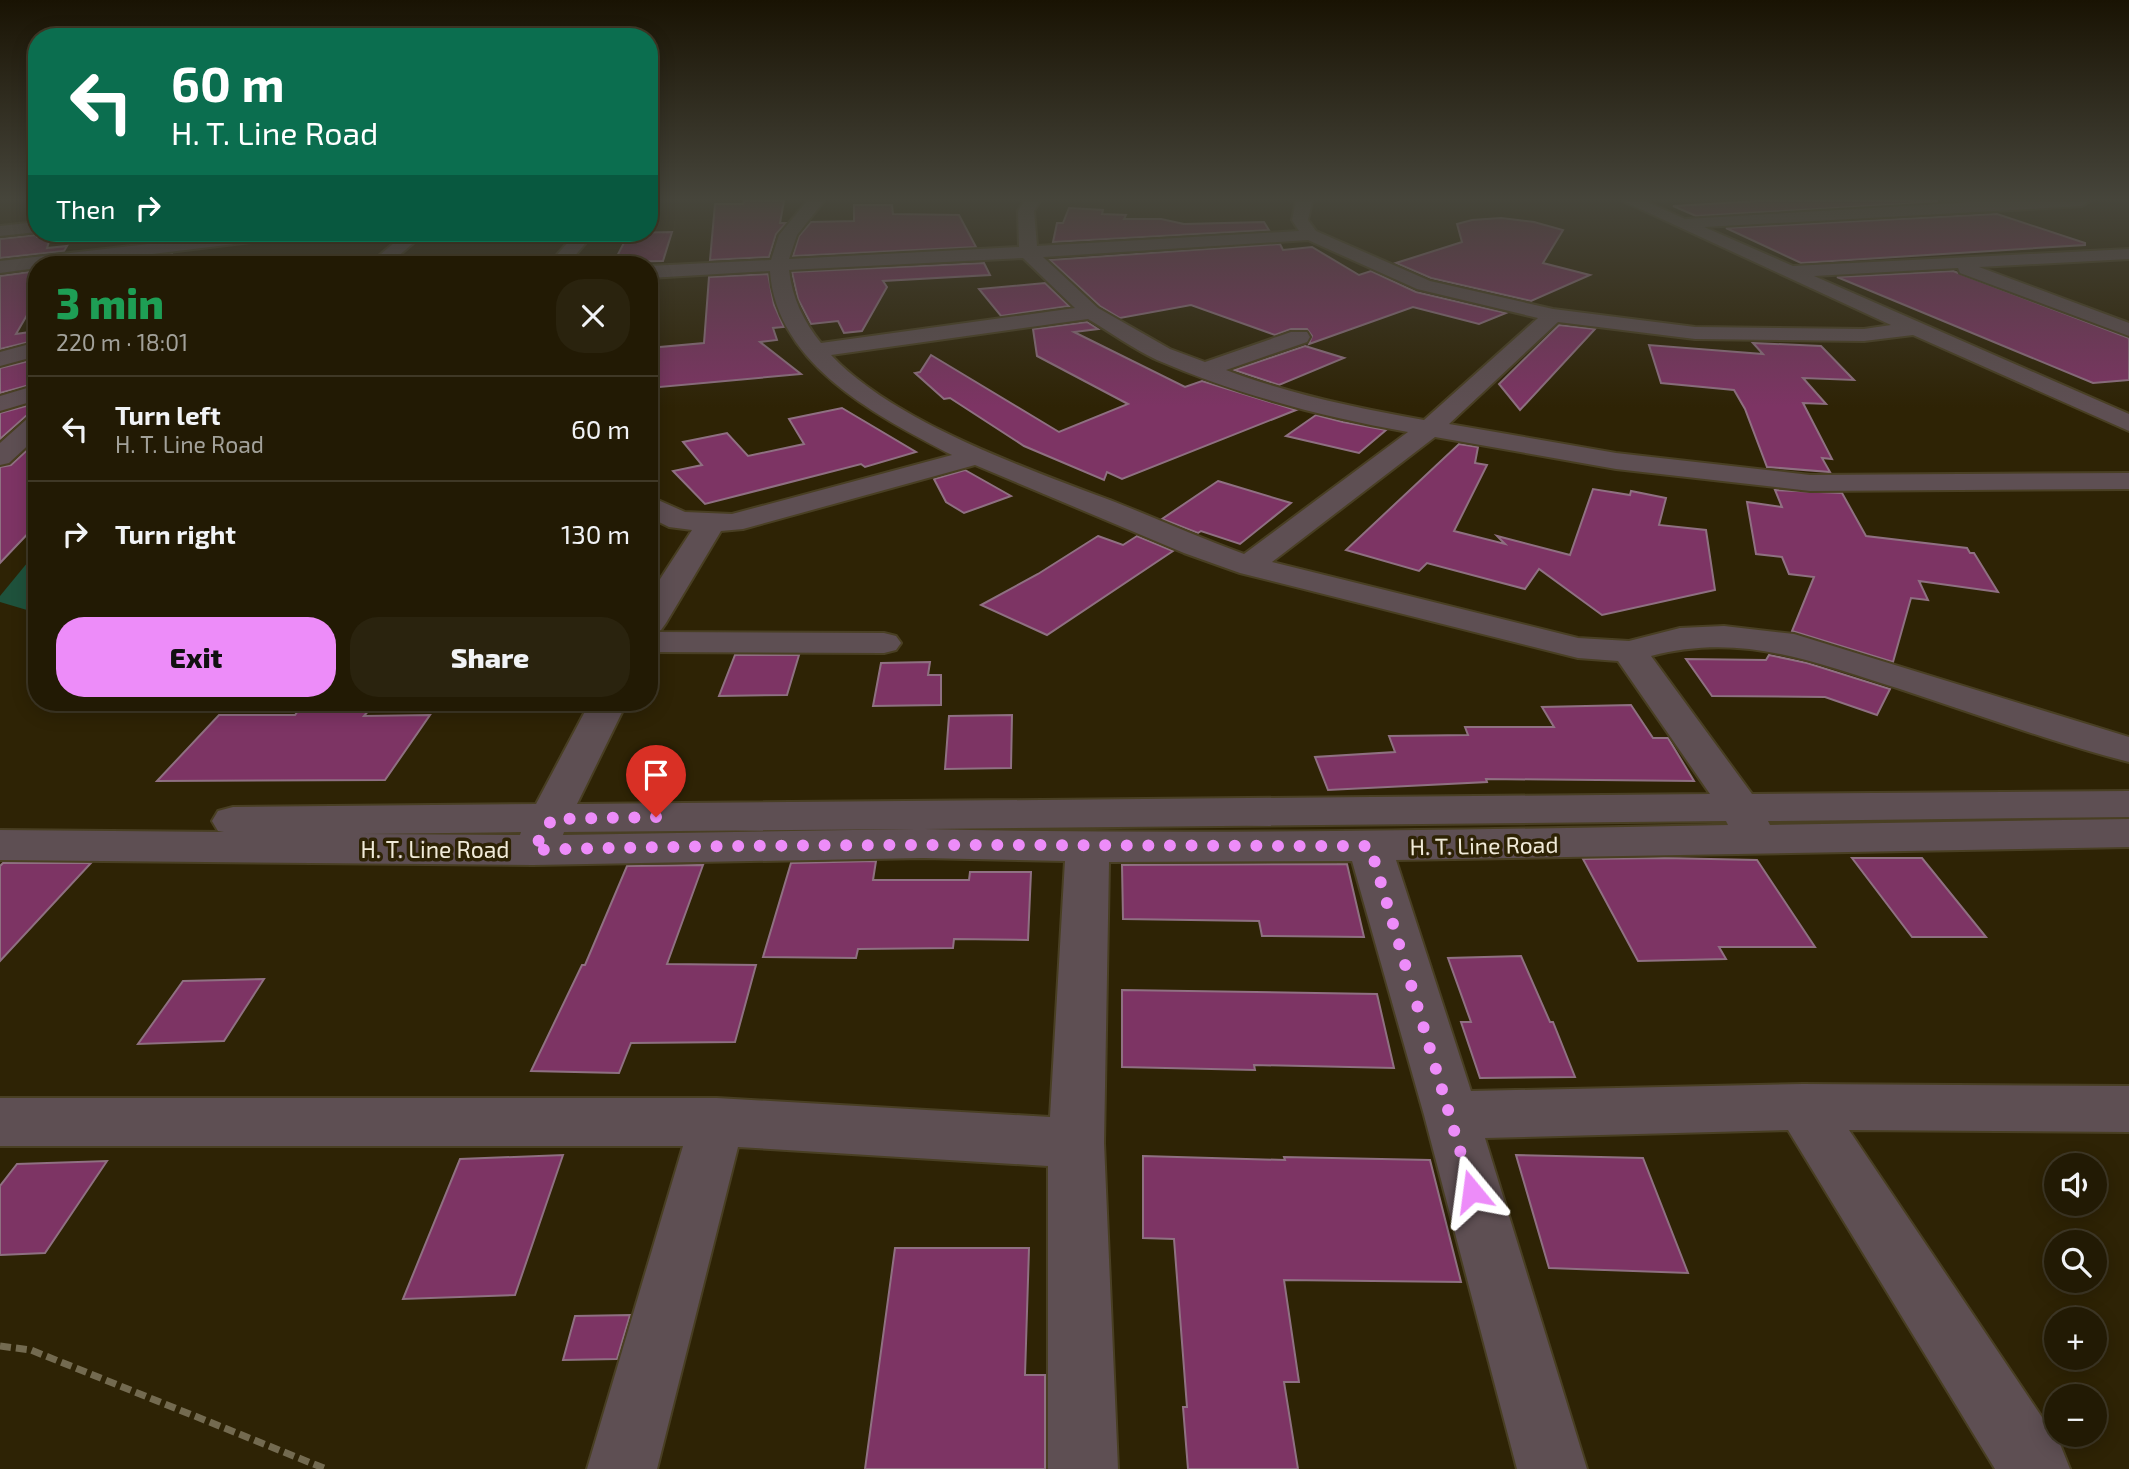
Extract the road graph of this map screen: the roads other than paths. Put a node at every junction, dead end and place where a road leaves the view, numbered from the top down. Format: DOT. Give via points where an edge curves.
graph roads {
  1 [pos="713,270"];
  2 [pos="779,270"];
  3 [pos="1052,270"];
  4 [pos="1389,270"];
  5 [pos="1786,270"];
  6 [pos="1818,270"];
  7 [pos="1969,270"];
  8 [pos="1789,271"];
  9 [pos="658,272"];
  10 [pos="1091,312"];
  11 [pos="1553,315"];
  12 [pos="1915,328"];
  13 [pos="2129,330"];
  14 [pos="1299,337"];
  15 [pos="816,350"];
  16 [pos="28,351"];
  17 [pos="0,359"];
  18 [pos="1202,371"];
  19 [pos="28,395"];
  20 [pos="0,404"];
  21 [pos="2129,423"];
  22 [pos="1428,429"];
  23 [pos="28,435"];
  24 [pos="0,457"];
  25 [pos="974,457"];
  26 [pos="2129,481"];
  27 [pos="658,510"];
  28 [pos="712,522"];
  29 [pos="1249,565"];
  30 [pos="658,609"];
  31 [pos="658,642"];
  32 [pos="884,643"];
  33 [pos="1629,651"];
  34 [pos="604,711"];
  35 [pos="2129,750"];
  36 [pos="2129,804"];
  37 [pos="0,818"];
  38 [pos="1749,824"];
  39 [pos="2129,832"];
  40 [pos="542,834"];
  41 [pos="0,845"];
  42 [pos="1370,846"];
  43 [pos="1088,847"];
  44 [pos="1802,1107"];
  45 [pos="2129,1109"];
  46 [pos="1451,1115"];
  47 [pos="0,1122"];
  48 [pos="717,1122"];
  49 [pos="1076,1143"];
  50 [pos="622,1469"];
  51 [pos="1083,1469"];
  52 [pos="1552,1469"];
  53 [pos="2035,1469"];
  1 -- 9 [label="street"];
  2 -- 15 [label="street" via="784,302"];
  3 -- 10 [label="street"];
  4 -- 11 [label="street" via="1424,285"];
  5 -- 8 [label="street"];
  6 -- 8 [label="street"];
  7 -- 13 [label="street"];
  8 -- 12 [label="street"];
  10 -- 15 [label="street"];
  10 -- 18 [label="street" via="1162,354"];
  11 -- 12 [label="street" via="1695,333 1864,335"];
  11 -- 22 [label="street"];
  12 -- 21 [label="street"];
  14 -- 18 [label="street"];
  15 -- 25 [label="street" via="865,393"];
  16 -- 17 [label="street"];
  18 -- 22 [label="street" via="1324,407"];
  19 -- 20 [label="street"];
  22 -- 26 [label="street" via="1616,461 1810,484"];
  22 -- 29 [label="street"];
  23 -- 24 [label="street"];
  25 -- 28 [label="street" via="733,523"];
  25 -- 29 [label="street"];
  27 -- 28 [label="street" via="679,521"];
  28 -- 30 [label="street"];
  29 -- 33 [label="street" via="1578,648"];
  31 -- 32 [label="street"];
  33 -- 35 [label="street" via="1680,638 1724,636 1794,644"];
  33 -- 38 [label="street"];
  34 -- 40 [label="street"];
  36 -- 38 [label="street, H. T. Line Road"];
  37 -- 40 [label="street, H. T. Line Road"];
  38 -- 39 [label="street, H. T. Line Road"];
  38 -- 40 [label="street, H. T. Line Road" via="1060,812"];
  38 -- 42 [label="street, H. T. Line Road"];
  40 -- 41 [label="street, H. T. Line Road"];
  40 -- 43 [label="street, H. T. Line Road"];
  42 -- 43 [label="street, H. T. Line Road"];
  42 -- 46 [label="street"];
  43 -- 49 [label="street"];
  44 -- 45 [label="street"];
  44 -- 46 [label="street"];
  44 -- 53 [label="street"];
  46 -- 52 [label="street"];
  47 -- 48 [label="street"];
  48 -- 49 [label="street"];
  48 -- 50 [label="street"];
  49 -- 51 [label="street"];
}
